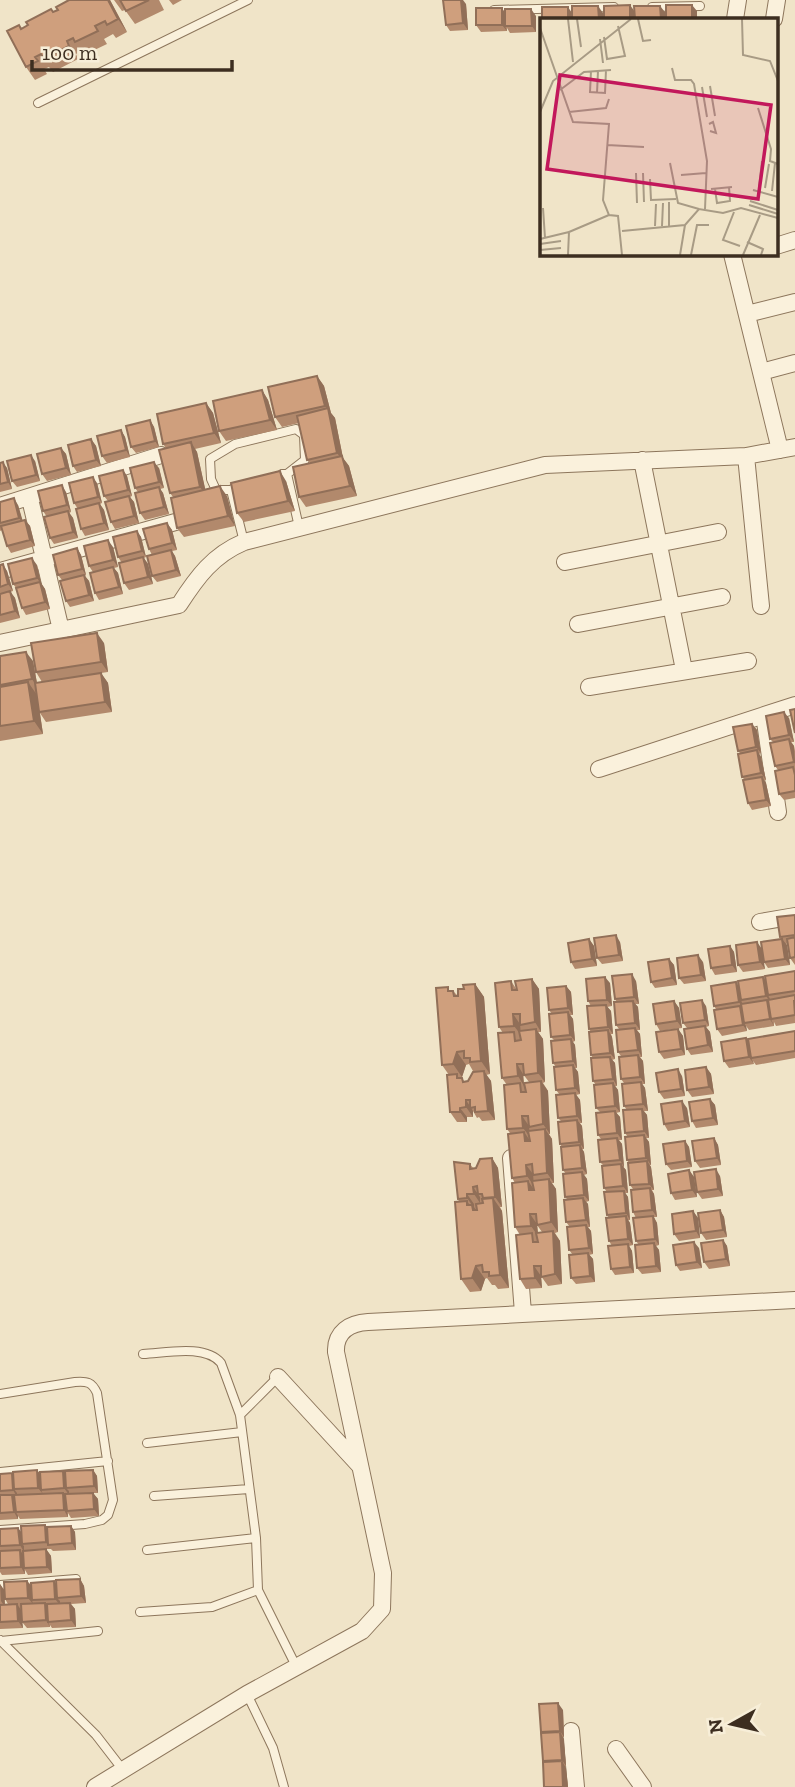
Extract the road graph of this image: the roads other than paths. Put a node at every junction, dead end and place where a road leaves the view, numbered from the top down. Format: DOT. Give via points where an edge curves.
graph roads {
  1 [pos="248,0"];
  2 [pos="738,0"];
  3 [pos="777,0"];
  4 [pos="595,4"];
  5 [pos="699,6"];
  6 [pos="621,7"];
  7 [pos="647,7"];
  8 [pos="477,10"];
  9 [pos="736,18"];
  10 [pos="774,18"];
  11 [pos="38,103"];
  12 [pos="795,240"];
  13 [pos="778,245"];
  14 [pos="737,256"];
  15 [pos="795,302"];
  16 [pos="747,314"];
  17 [pos="795,363"];
  18 [pos="761,372"];
  19 [pos="788,448"];
  20 [pos="161,455"];
  21 [pos="746,456"];
  22 [pos="642,460"];
  23 [pos="287,474"];
  24 [pos="271,475"];
  25 [pos="242,482"];
  26 [pos="231,490"];
  27 [pos="30,499"];
  28 [pos="0,506"];
  29 [pos="180,521"];
  30 [pos="299,527"];
  31 [pos="718,532"];
  32 [pos="244,542"];
  33 [pos="659,544"];
  34 [pos="43,558"];
  35 [pos="565,562"];
  36 [pos="0,571"];
  37 [pos="722,597"];
  38 [pos="761,606"];
  39 [pos="672,608"];
  40 [pos="579,624"];
  41 [pos="61,630"];
  42 [pos="0,643"];
  43 [pos="748,661"];
  44 [pos="684,670"];
  45 [pos="589,687"];
  46 [pos="795,705"];
  47 [pos="764,715"];
  48 [pos="599,769"];
  49 [pos="778,812"];
  50 [pos="795,916"];
  51 [pos="760,922"];
  52 [pos="510,1139"];
  53 [pos="795,1300"];
  54 [pos="523,1313"];
  55 [pos="143,1354"];
  56 [pos="278,1377"];
  57 [pos="0,1394"];
  58 [pos="240,1415"];
  59 [pos="242,1432"];
  60 [pos="147,1443"];
  61 [pos="108,1461"];
  62 [pos="360,1466"];
  63 [pos="0,1472"];
  64 [pos="250,1489"];
  65 [pos="154,1496"];
  66 [pos="0,1530"];
  67 [pos="256,1538"];
  68 [pos="147,1550"];
  69 [pos="76,1579"];
  70 [pos="0,1585"];
  71 [pos="258,1590"];
  72 [pos="140,1612"];
  73 [pos="98,1631"];
  74 [pos="1,1641"];
  75 [pos="296,1666"];
  76 [pos="247,1694"];
  77 [pos="571,1731"];
  78 [pos="616,1748"];
  79 [pos="123,1770"];
  80 [pos="94,1787"];
  81 [pos="284,1787"];
  82 [pos="576,1787"];
  83 [pos="643,1787"];
  1 -- 11 [label="lane"];
  2 -- 9 [label="street"];
  3 -- 10 [label="street"];
  4 -- 6 [label="lane"];
  4 -- 8 [label="lane"];
  5 -- 7 [label="lane"];
  12 -- 13 [label="street"];
  14 -- 16 [label="street"];
  15 -- 16 [label="street"];
  16 -- 18 [label="street"];
  17 -- 18 [label="street"];
  18 -- 19 [label="street"];
  19 -- 21 [label="street"];
  20 -- 27 [label="street"];
  21 -- 22 [label="street"];
  21 -- 38 [label="street"];
  22 -- 30 [label="street" via="545,465"];
  22 -- 33 [label="street"];
  23 -- 24 [label="lane"];
  23 -- 26 [label="lane" via="305,460 304,435 296,429 235,443 210,459 216,490"];
  23 -- 30 [label="lane"];
  25 -- 26 [label="lane"];
  26 -- 32 [label="lane"];
  27 -- 28 [label="street"];
  27 -- 34 [label="street"];
  29 -- 34 [label="street"];
  30 -- 32 [label="street"];
  31 -- 33 [label="street"];
  32 -- 41 [label="street" via="223,551 198,574 179,605"];
  33 -- 35 [label="street"];
  33 -- 39 [label="street"];
  34 -- 36 [label="street"];
  34 -- 41 [label="street"];
  37 -- 39 [label="street"];
  39 -- 40 [label="street"];
  39 -- 44 [label="street"];
  41 -- 42 [label="street"];
  43 -- 44 [label="street"];
  44 -- 45 [label="street"];
  46 -- 47 [label="street"];
  47 -- 48 [label="street"];
  47 -- 49 [label="street"];
  50 -- 51 [label="street"];
  52 -- 54 [label="street"];
  53 -- 54 [label="street"];
  54 -- 62 [label="street" via="348,1327 339,1336 336,1352"];
  55 -- 58 [label="lane" via="201,1352 215,1356"];
  56 -- 58 [label="lane"];
  56 -- 62 [label="street"];
  57 -- 61 [label="lane" via="75,1382 93,1384"];
  58 -- 59 [label="lane"];
  59 -- 60 [label="lane"];
  59 -- 64 [label="lane"];
  61 -- 63 [label="lane"];
  61 -- 66 [label="lane" via="113,1500 102,1520"];
  62 -- 75 [label="street" via="383,1573 382,1609 362,1631"];
  64 -- 65 [label="lane"];
  64 -- 67 [label="lane"];
  67 -- 68 [label="lane"];
  67 -- 71 [label="lane"];
  69 -- 70 [label="lane"];
  71 -- 72 [label="lane" via="212,1607"];
  71 -- 75 [label="lane"];
  73 -- 74 [label="lane"];
  74 -- 79 [label="lane" via="96,1735"];
  75 -- 76 [label="street"];
  76 -- 79 [label="street"];
  76 -- 81 [label="lane" via="273,1748"];
  77 -- 82 [label="street"];
  78 -- 83 [label="street"];
  79 -- 80 [label="street"];
}
